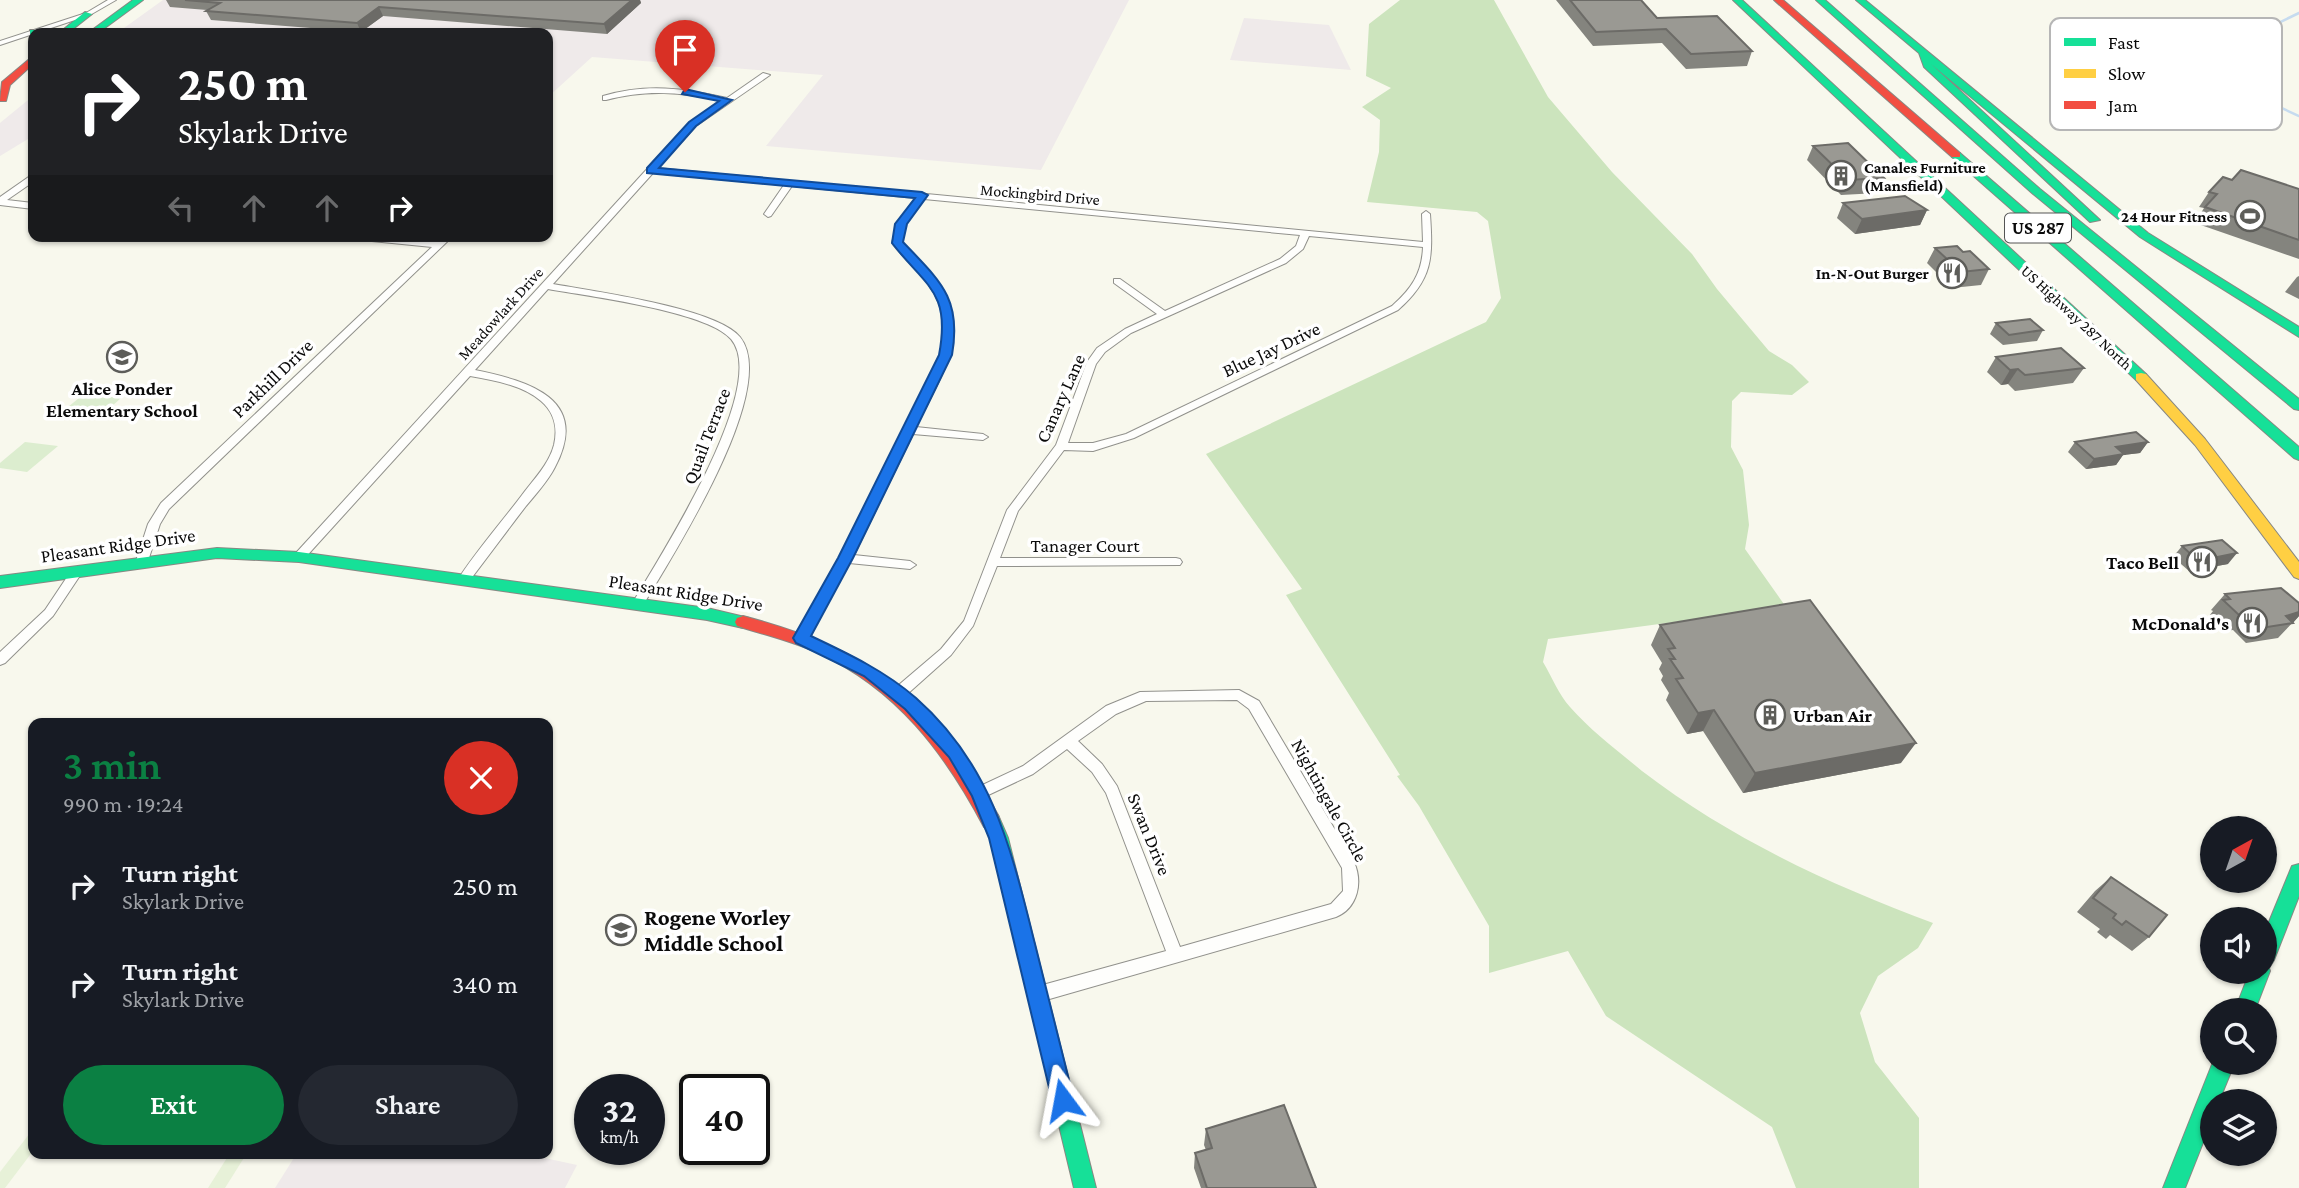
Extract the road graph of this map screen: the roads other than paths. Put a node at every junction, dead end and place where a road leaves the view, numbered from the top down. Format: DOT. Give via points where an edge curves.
graph roads {
  1 [pos="113,0"];
  2 [pos="139,0"];
  3 [pos="1737,0"];
  4 [pos="1779,0"];
  5 [pos="1820,0"];
  6 [pos="1860,0"];
  7 [pos="88,14"];
  8 [pos="47,28"];
  9 [pos="70,28"];
  10 [pos="99,28"];
  11 [pos="28,35"];
  12 [pos="0,43"];
  13 [pos="1923,54"];
  14 [pos="28,63"];
  15 [pos="766,75"];
  16 [pos="28,80"];
  17 [pos="607,98"];
  18 [pos="1,100"];
  19 [pos="727,100"];
  20 [pos="651,170"];
  21 [pos="28,182"];
  22 [pos="789,184"];
  23 [pos="922,195"];
  24 [pos="0,202"];
  25 [pos="28,205"];
  26 [pos="768,214"];
  27 [pos="1426,214"];
  28 [pos="1306,232"];
  29 [pos="411,242"];
  30 [pos="443,242"];
  31 [pos="440,245"];
  32 [pos="1427,245"];
  33 [pos="1118,281"];
  34 [pos="547,286"];
  35 [pos="1163,314"];
  36 [pos="2194,318"];
  37 [pos="2299,333"];
  38 [pos="467,372"];
  39 [pos="2299,405"];
  40 [pos="909,430"];
  41 [pos="983,436"];
  42 [pos="1061,446"];
  43 [pos="2299,455"];
  44 [pos="2262,522"];
  45 [pos="2299,550"];
  46 [pos="299,556"];
  47 [pos="846,558"];
  48 [pos="142,561"];
  49 [pos="995,562"];
  50 [pos="1176,562"];
  51 [pos="910,565"];
  52 [pos="2299,573"];
  53 [pos="75,574"];
  54 [pos="463,581"];
  55 [pos="0,582"];
  56 [pos="638,604"];
  57 [pos="802,638"];
  58 [pos="0,660"];
  59 [pos="899,693"];
  60 [pos="1067,740"];
  61 [pos="979,793"];
  62 [pos="2299,873"];
  63 [pos="2277,928"];
  64 [pos="1176,956"];
  65 [pos="1039,994"];
  66 [pos="2219,1075"];
  67 [pos="1085,1188"];
  68 [pos="2174,1188"];
  1 -- 7 [label="street"];
  2 -- 10 [label="main road"];
  3 -- 44 [label="main road, US Highway 287 North" via="1938,192 2121,356 2200,442"];
  4 -- 43 [label="main road, US 287"];
  5 -- 36 [label="main road, US 287" via="2036,191"];
  6 -- 13 [label="main road"];
  7 -- 8 [label="street"];
  7 -- 9 [label="main road"];
  11 -- 12 [label="street"];
  13 -- 36 [label="main road" via="1927,65"];
  13 -- 37 [label="main road" via="2144,235"];
  14 -- 18 [label="main road" via="5,84"];
  15 -- 19 [label="street, Meadowlark Drive"];
  16 -- 18 [label="main road"];
  17 -- 19 [label="street" via="629,91 663,90"];
  19 -- 20 [label="street, Meadowlark Drive" via="693,124"];
  20 -- 22 [label="street, Mockingbird Drive"];
  20 -- 34 [label="street, Meadowlark Drive"];
  21 -- 24 [label="street"];
  22 -- 23 [label="street, Mockingbird Drive"];
  22 -- 26 [label="street"];
  23 -- 28 [label="street, Mockingbird Drive"];
  23 -- 40 [label="street" via="901,224 897,243 937,285 947,304 950,330 946,355"];
  24 -- 25 [label="street"];
  27 -- 32 [label="street, Blue Jay Drive"];
  28 -- 32 [label="street, Mockingbird Drive"];
  28 -- 35 [label="street, Canary Lane" via="1297,250 1275,266"];
  29 -- 31 [label="street"];
  30 -- 31 [label="street, Parkhill Drive"];
  31 -- 48 [label="street, Parkhill Drive" via="165,506 153,524"];
  32 -- 42 [label="street, Blue Jay Drive" via="1428,268 1418,287 1395,308 1366,324 1130,436 1093,447"];
  33 -- 35 [label="street"];
  34 -- 38 [label="street, Meadowlark Drive"];
  34 -- 56 [label="street, Quail Terrace" via="703,320 736,338 747,361 732,426 700,500"];
  35 -- 42 [label="street, Canary Lane" via="1125,332 1101,350 1091,364"];
  36 -- 39 [label="main road, US 287"];
  38 -- 46 [label="street, Meadowlark Drive"];
  38 -- 54 [label="street" via="507,380 540,395 561,415 563,429 560,451 549,468"];
  40 -- 41 [label="street"];
  40 -- 47 [label="street"];
  42 -- 49 [label="street, Canary Lane" via="1013,510"];
  44 -- 45 [label="main road"];
  44 -- 52 [label="main road, US Highway 287 North"];
  46 -- 48 [label="main road, Pleasant Ridge Drive" via="217,554"];
  46 -- 54 [label="main road, Pleasant Ridge Drive"];
  47 -- 51 [label="street"];
  47 -- 57 [label="street"];
  48 -- 53 [label="main road, Pleasant Ridge Drive"];
  49 -- 50 [label="street, Tanager Court"];
  49 -- 59 [label="street, Canary Lane" via="970,624"];
  53 -- 55 [label="main road, Pleasant Ridge Drive"];
  53 -- 58 [label="street" via="49,612"];
  54 -- 56 [label="main road, Pleasant Ridge Drive"];
  56 -- 57 [label="main road, Pleasant Ridge Drive" via="760,624"];
  57 -- 59 [label="main road, Pleasant Ridge Drive" via="849,660"];
  59 -- 61 [label="main road, Pleasant Ridge Drive" via="955,752"];
  60 -- 61 [label="street, Nightingale Circle" via="1028,770"];
  60 -- 64 [label="street, Swan Drive" via="1097,768 1112,790"];
  60 -- 64 [label="street, Nightingale Circle" via="1111,710 1145,696 1240,695 1254,705 1349,867 1354,886 1348,900 1336,910"];
  61 -- 65 [label="main road, Pleasant Ridge Drive" via="999,838"];
  62 -- 63 [label="main road"];
  64 -- 65 [label="street, Nightingale Circle"];
  65 -- 67 [label="main road, Pleasant Ridge Drive"];
  66 -- 68 [label="main road"];
}
